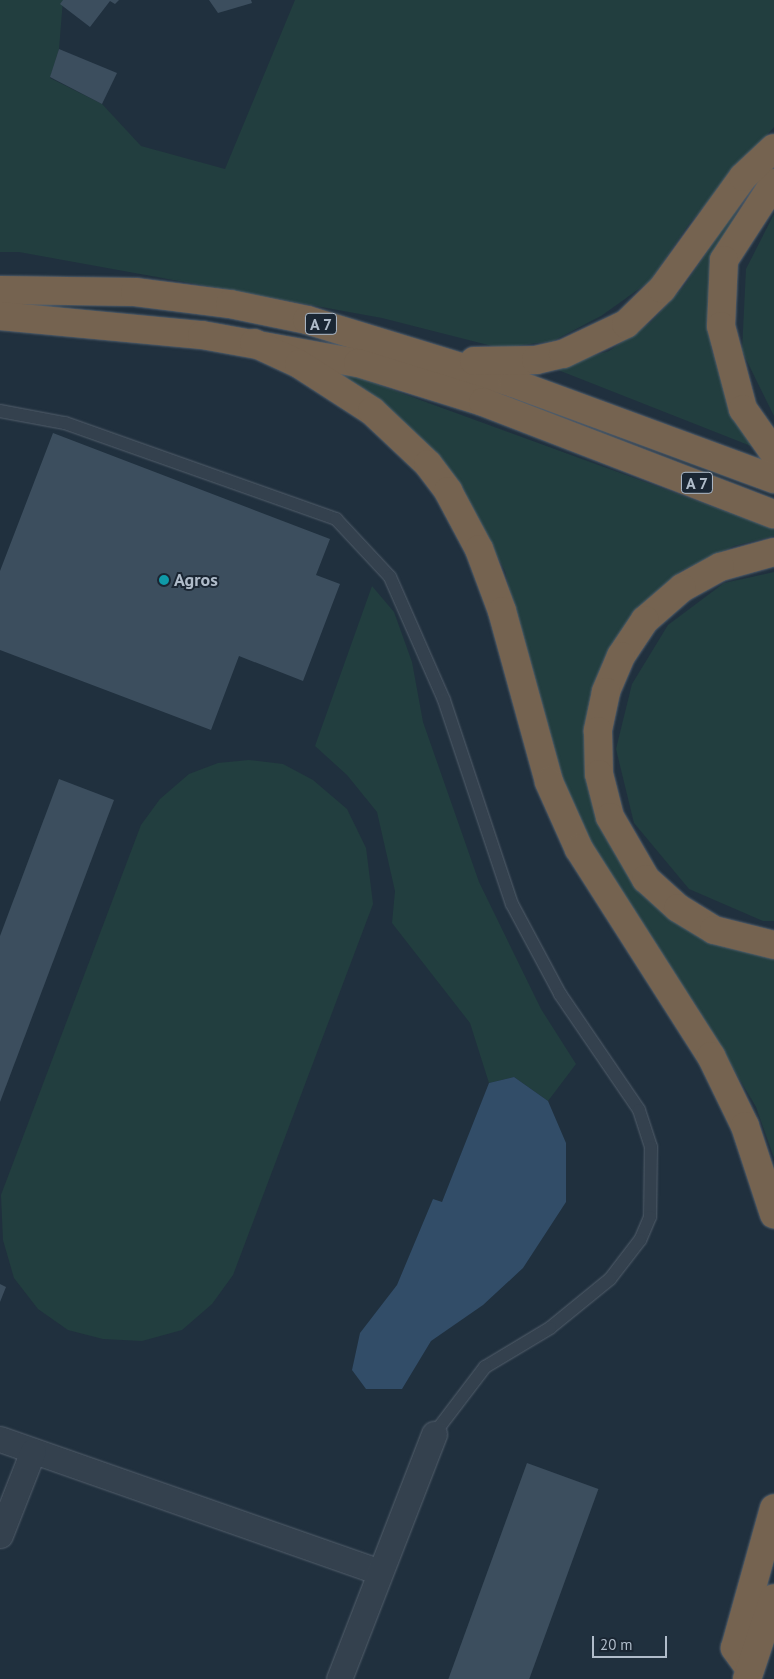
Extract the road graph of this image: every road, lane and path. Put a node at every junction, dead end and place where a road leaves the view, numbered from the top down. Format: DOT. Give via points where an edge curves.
graph roads {
  1 [pos="774,148"];
  2 [pos="774,183"];
  3 [pos="0,290"];
  4 [pos="0,316"];
  5 [pos="254,343"];
  6 [pos="438,358"];
  7 [pos="0,411"];
  8 [pos="774,454"];
  9 [pos="774,479"];
  10 [pos="774,514"];
  11 [pos="774,552"];
  12 [pos="774,945"];
  13 [pos="774,1214"];
  14 [pos="434,1434"];
  15 [pos="0,1439"];
  16 [pos="33,1451"];
  17 [pos="774,1508"];
  18 [pos="0,1535"];
  19 [pos="379,1572"];
  20 [pos="774,1598"];
  21 [pos="748,1674"];
  22 [pos="339,1679"];
  1 -- 6 [label="highway" via="743,177 662,289 626,324 595,341 536,360"];
  2 -- 8 [label="highway" via="724,260 720,326 743,410"];
  3 -- 6 [label="highway, A 7" via="135,292 230,304 307,320"];
  4 -- 5 [label="highway, A 7" via="128,326"];
  5 -- 10 [label="highway, A 7" via="366,366 483,402"];
  5 -- 13 [label="highway" via="299,364 372,411 428,464 448,491 479,548 499,602 549,782 575,841 711,1056 745,1126"];
  6 -- 9 [label="highway, A 7"];
  7 -- 14 [label="lane" via="65,423 336,519 390,576 444,700 512,904 560,994 639,1110 651,1146 650,1218 640,1240 610,1279 558,1322 485,1367"];
  11 -- 12 [label="highway" via="720,567 682,588 646,620 621,656 606,692 598,731 599,774 610,817 646,879 678,908 714,930"];
  14 -- 19 [label="street"];
  15 -- 16 [label="street"];
  16 -- 18 [label="street"];
  16 -- 19 [label="street"];
  17 -- 21 [label="highway" via="735,1648"];
  19 -- 22 [label="street"];
  20 -- 21 [label="highway"];
}
